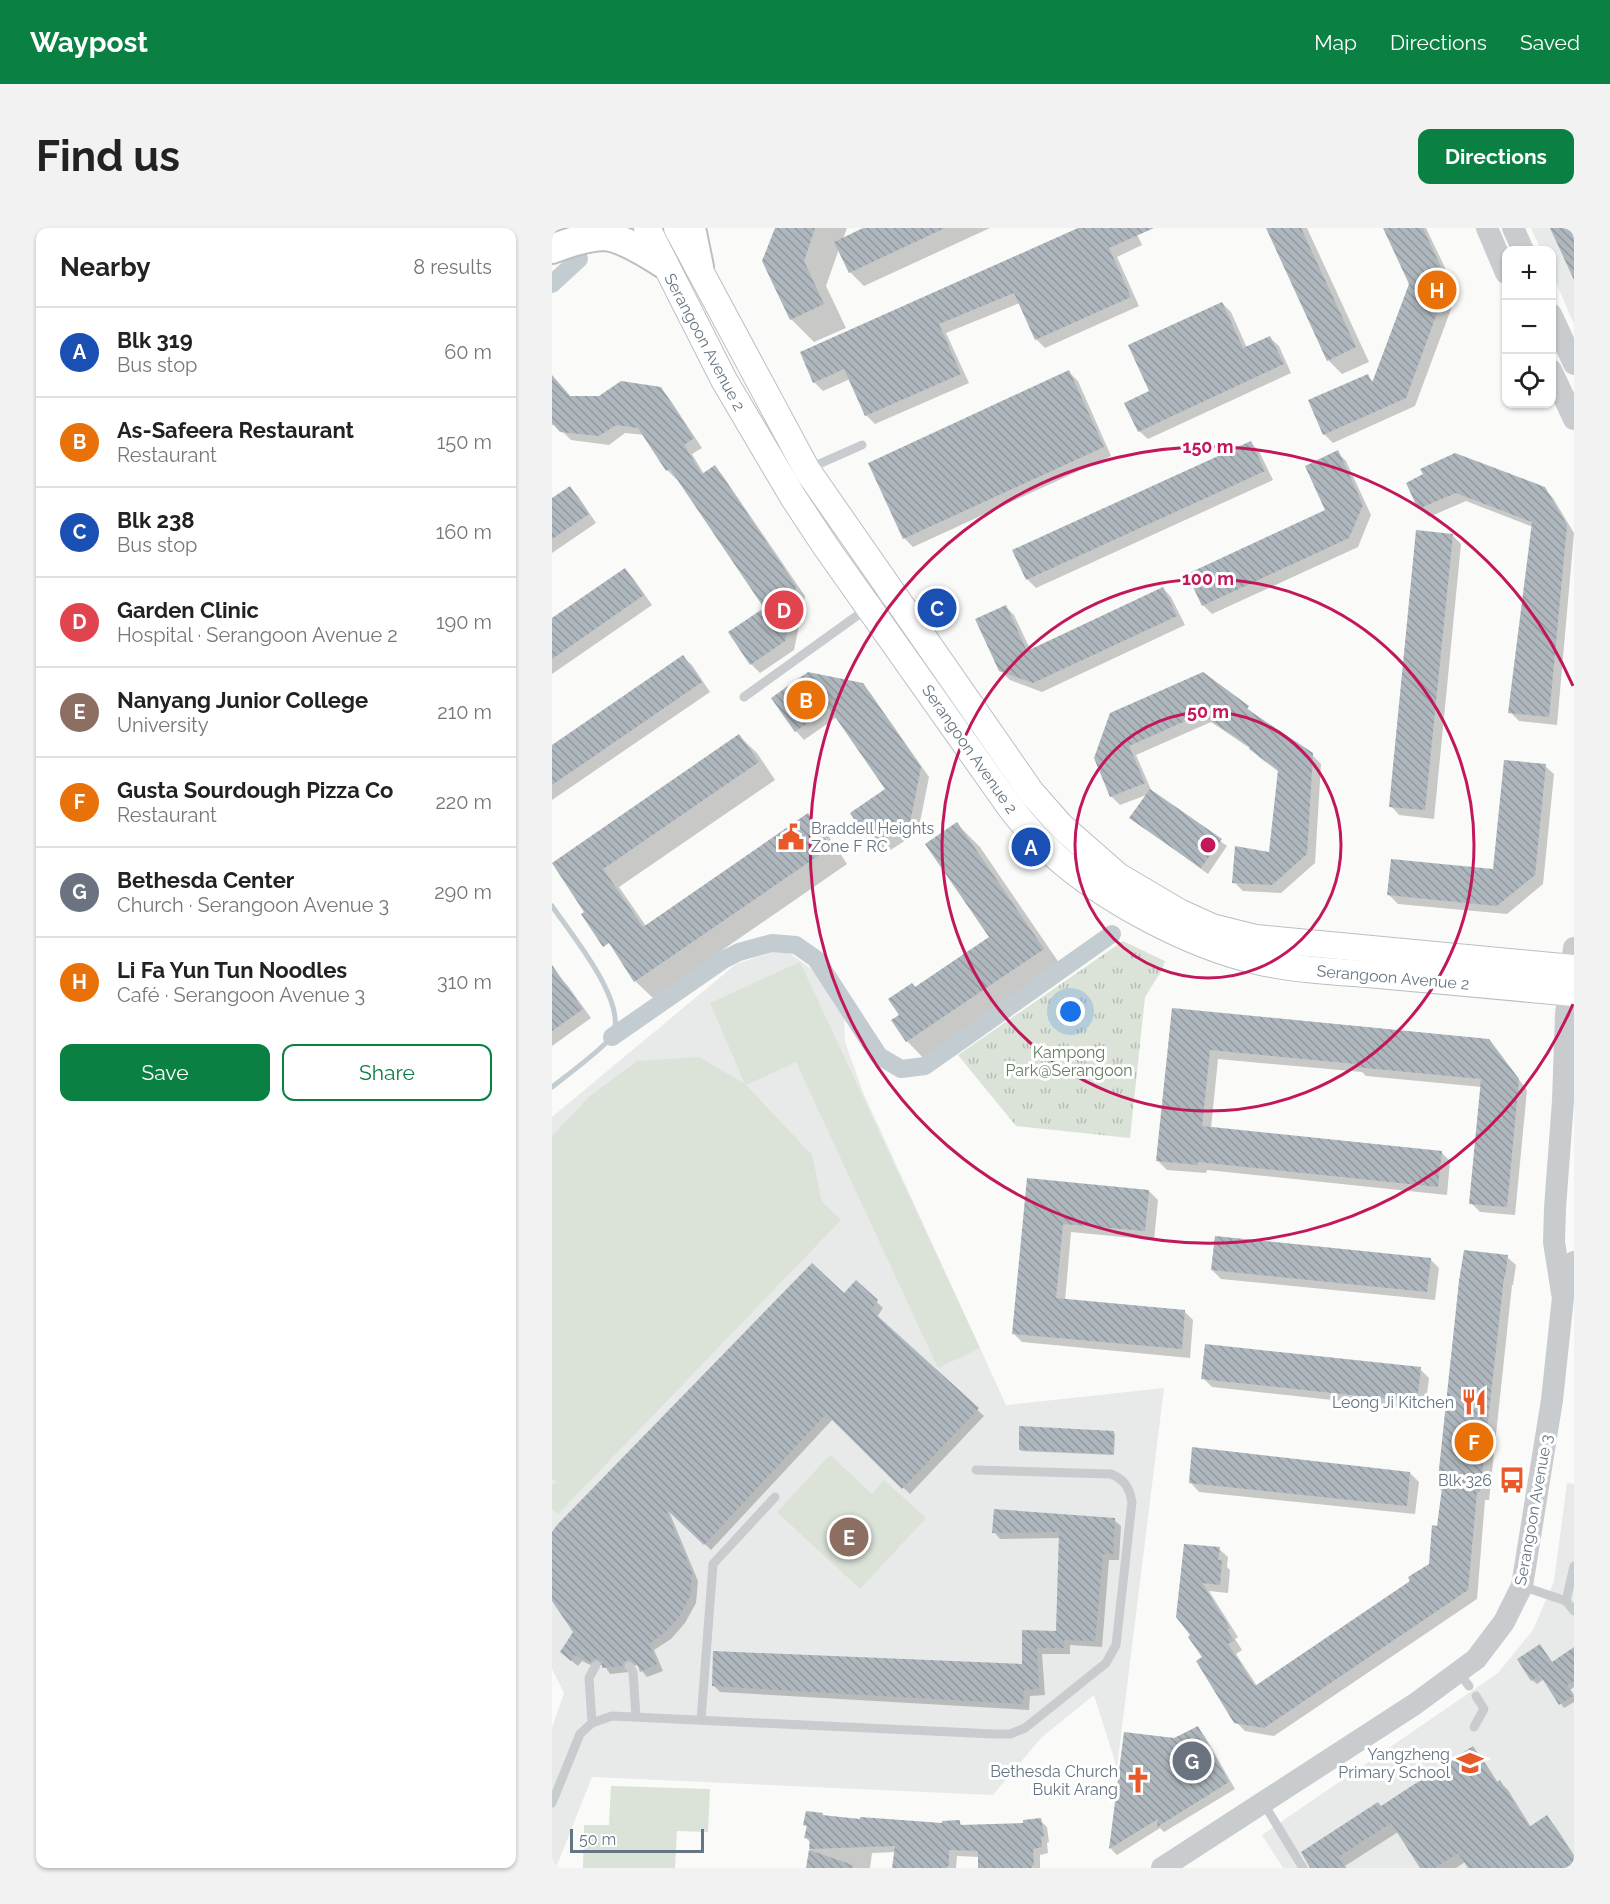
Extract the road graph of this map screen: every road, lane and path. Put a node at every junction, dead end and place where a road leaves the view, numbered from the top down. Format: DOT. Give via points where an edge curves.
graph roads {
  1 [pos="560,228"];
  2 [pos="647,228"];
  3 [pos="677,228"];
  4 [pos="692,228"];
  5 [pos="1487,228"];
  6 [pos="1513,228"];
  7 [pos="552,235"];
  8 [pos="1521,246"];
  9 [pos="552,249"];
  10 [pos="664,264"];
  11 [pos="1502,264"];
  12 [pos="699,267"];
  13 [pos="1556,325"];
  14 [pos="1574,363"];
  15 [pos="1556,381"];
  16 [pos="1574,419"];
  17 [pos="862,445"];
  18 [pos="795,475"];
  19 [pos="891,592"];
  20 [pos="870,607"];
  21 [pos="744,697"];
  22 [pos="1573,961"];
  23 [pos="1571,993"];
  24 [pos="1574,1262"];
  25 [pos="1563,1297"];
  26 [pos="976,1470"];
  27 [pos="775,1497"];
  28 [pos="1574,1566"];
  29 [pos="1522,1586"];
  30 [pos="1566,1601"];
  31 [pos="1574,1611"];
  32 [pos="596,1665"];
  33 [pos="629,1666"];
  34 [pos="1476,1696"];
  35 [pos="636,1717"];
  36 [pos="701,1720"];
  37 [pos="592,1723"];
  38 [pos="1474,1727"];
  39 [pos="1263,1802"];
  40 [pos="552,1803"];
  41 [pos="1162,1868"];
  42 [pos="1303,1868"];
  1 -- 7 [label="main road"];
  2 -- 10 [label="main road, Serangoon Avenue 2"];
  3 -- 12 [label="main road, Serangoon Avenue 2"];
  4 -- 12 [label="main road"];
  5 -- 11 [label="street"];
  6 -- 8 [label="street"];
  9 -- 10 [label="main road" via="604,236 635,247"];
  10 -- 18 [label="main road, Serangoon Avenue 2" via="724,380"];
  12 -- 18 [label="main road, Serangoon Avenue 2"];
  13 -- 14 [label="street"];
  15 -- 16 [label="street"];
  17 -- 18 [label="lane"];
  18 -- 19 [label="main road, Serangoon Avenue 2"];
  18 -- 20 [label="main road, Serangoon Avenue 2" via="826,547"];
  19 -- 20 [label="lane"];
  19 -- 22 [label="main road, Serangoon Avenue 2" via="1045,809 1118,876 1179,912 1212,927 1256,938"];
  20 -- 21 [label="lane"];
  20 -- 23 [label="main road, Serangoon Avenue 2" via="1030,832 1110,897 1202,944 1256,961"];
  22 -- 23 [label="street, Serangoon Avenue 3"];
  23 -- 25 [label="street, Serangoon Avenue 3" via="1554,1242"];
  24 -- 25 [label="street, Serangoon Avenue 3"];
  25 -- 29 [label="street, Serangoon Avenue 3" via="1552,1400"];
  26 -- 36 [label="lane" via="1111,1474 1129,1488 1132,1502 1116,1645 1106,1663 1025,1728 1010,1734"];
  27 -- 36 [label="lane" via="713,1564"];
  28 -- 30 [label="lane"];
  29 -- 30 [label="lane"];
  29 -- 39 [label="street, Serangoon Avenue 3" via="1504,1622 1463,1679 1415,1704"];
  30 -- 31 [label="lane"];
  32 -- 37 [label="lane" via="589,1678"];
  33 -- 35 [label="lane" via="633,1672"];
  34 -- 38 [label="lane" via="1485,1709"];
  35 -- 36 [label="lane"];
  35 -- 37 [label="lane" via="612,1716"];
  37 -- 40 [label="lane" via="580,1734"];
  39 -- 41 [label="street, Serangoon Avenue 3"];
  39 -- 42 [label="lane"];
}
